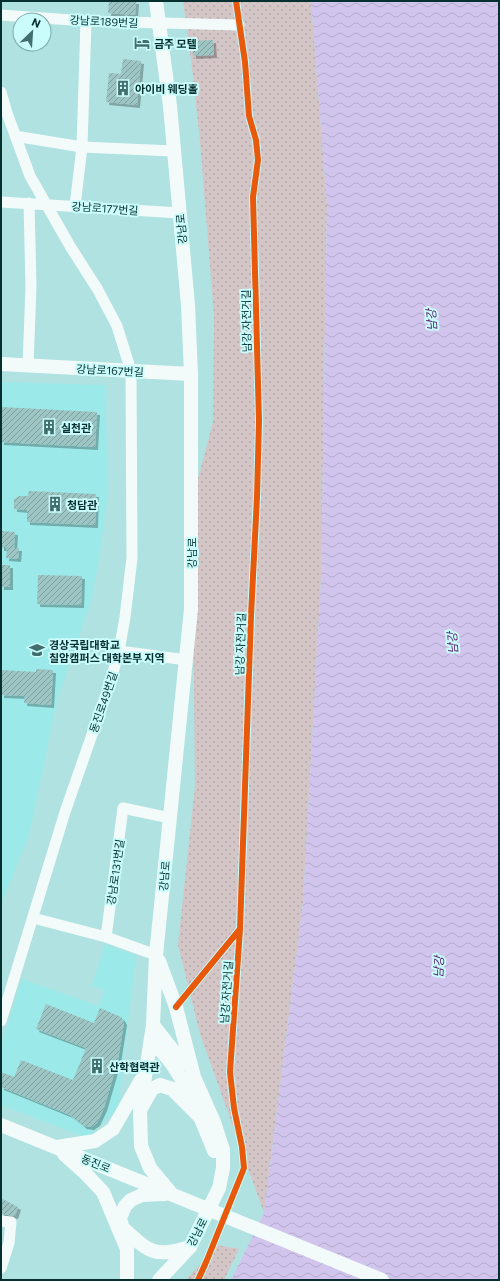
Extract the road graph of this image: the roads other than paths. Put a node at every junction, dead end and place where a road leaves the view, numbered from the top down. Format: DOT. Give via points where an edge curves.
graph roads {
  1 [pos="156,1"];
  2 [pos="1,15"];
  3 [pos="86,21"];
  4 [pos="159,23"];
  5 [pos="239,25"];
  6 [pos="1,92"];
  7 [pos="15,136"];
  8 [pos="82,148"];
  9 [pos="173,151"];
  10 [pos="1,202"];
  11 [pos="29,203"];
  12 [pos="47,205"];
  13 [pos="75,206"];
  14 [pos="180,213"];
  15 [pos="1,364"];
  16 [pos="28,366"];
  17 [pos="131,371"];
  18 [pos="191,374"];
  19 [pos="119,651"];
  20 [pos="187,660"];
  21 [pos="170,818"];
  22 [pos="33,918"];
  23 [pos="106,937"];
  24 [pos="156,954"];
  25 [pos="1,1021"];
  26 [pos="153,1025"];
  27 [pos="151,1041"];
  28 [pos="145,1072"];
  29 [pos="194,1077"];
  30 [pos="140,1110"];
  31 [pos="201,1118"];
  32 [pos="1,1126"];
  33 [pos="57,1147"];
  34 [pos="221,1176"];
  35 [pos="172,1194"];
  36 [pos="1,1221"];
  37 [pos="122,1227"];
  38 [pos="190,1247"];
  39 [pos="127,1249"];
  40 [pos="1,1268"];
  41 [pos="127,1280"];
  42 [pos="137,1280"];
  43 [pos="159,1280"];
  44 [pos="382,1280"];
  1 -- 4 [label="street, 강남로"];
  2 -- 3 [label="street, 강남로189번길"];
  3 -- 4 [label="street, 강남로189번길"];
  3 -- 8 [label="street"];
  4 -- 5 [label="street, 강남로189번길"];
  4 -- 9 [label="street, 강남로"];
  6 -- 7 [label="street, 동진로49번길"];
  7 -- 8 [label="street"];
  7 -- 12 [label="street, 동진로49번길" via="30,176"];
  8 -- 9 [label="street"];
  8 -- 13 [label="street"];
  9 -- 14 [label="street, 강남로"];
  10 -- 11 [label="street, 강남로177번길"];
  11 -- 12 [label="street, 강남로177번길"];
  11 -- 16 [label="street" via="31,286"];
  12 -- 13 [label="street, 강남로177번길"];
  12 -- 17 [label="street, 동진로49번길" via="117,326"];
  13 -- 14 [label="street, 강남로177번길"];
  14 -- 18 [label="street, 강남로"];
  15 -- 16 [label="street, 강남로167번길"];
  16 -- 17 [label="street, 강남로167번길"];
  17 -- 18 [label="street, 강남로167번길"];
  17 -- 19 [label="street, 동진로49번길" via="132,558"];
  18 -- 20 [label="street, 강남로" via="191,609"];
  19 -- 20 [label="street"];
  19 -- 22 [label="street, 동진로49번길" via="65,812"];
  20 -- 21 [label="street, 강남로"];
  21 -- 23 [label="street, 강남로131번길" via="123,808"];
  21 -- 24 [label="street, 강남로"];
  22 -- 23 [label="street"];
  22 -- 25 [label="street, 동진로49번길"];
  23 -- 24 [label="street"];
  24 -- 26 [label="street, 강남로"];
  24 -- 29 [label="street, 강남로" via="176,1007"];
  26 -- 27 [label="street, 강남로"];
  26 -- 29 [label="street"];
  27 -- 28 [label="street, 강남로"];
  27 -- 31 [label="street" via="171,1063"];
  28 -- 30 [label="street, 강남로"];
  28 -- 33 [label="street" via="112,1129 95,1141"];
  29 -- 34 [label="street, 강남로" via="223,1150"];
  30 -- 31 [label="street" via="152,1089 160,1085 172,1089"];
  30 -- 35 [label="street, 강남로" via="141,1146 150,1168"];
  31 -- 34 [label="street"];
  32 -- 33 [label="street, 동진로"];
  33 -- 35 [label="street, 동진로"];
  33 -- 39 [label="street" via="103,1192"];
  34 -- 38 [label="street, 강남로" via="219,1188"];
  35 -- 37 [label="street" via="142,1195 131,1200 120,1218"];
  35 -- 44 [label="street, 동진로"];
  36 -- 40 [label="street" via="11,1222 9,1243"];
  37 -- 38 [label="street" via="147,1249 158,1253 174,1253"];
  37 -- 39 [label="street"];
  38 -- 43 [label="street, 강남로"];
  39 -- 41 [label="street"];
  39 -- 42 [label="street"];
}
